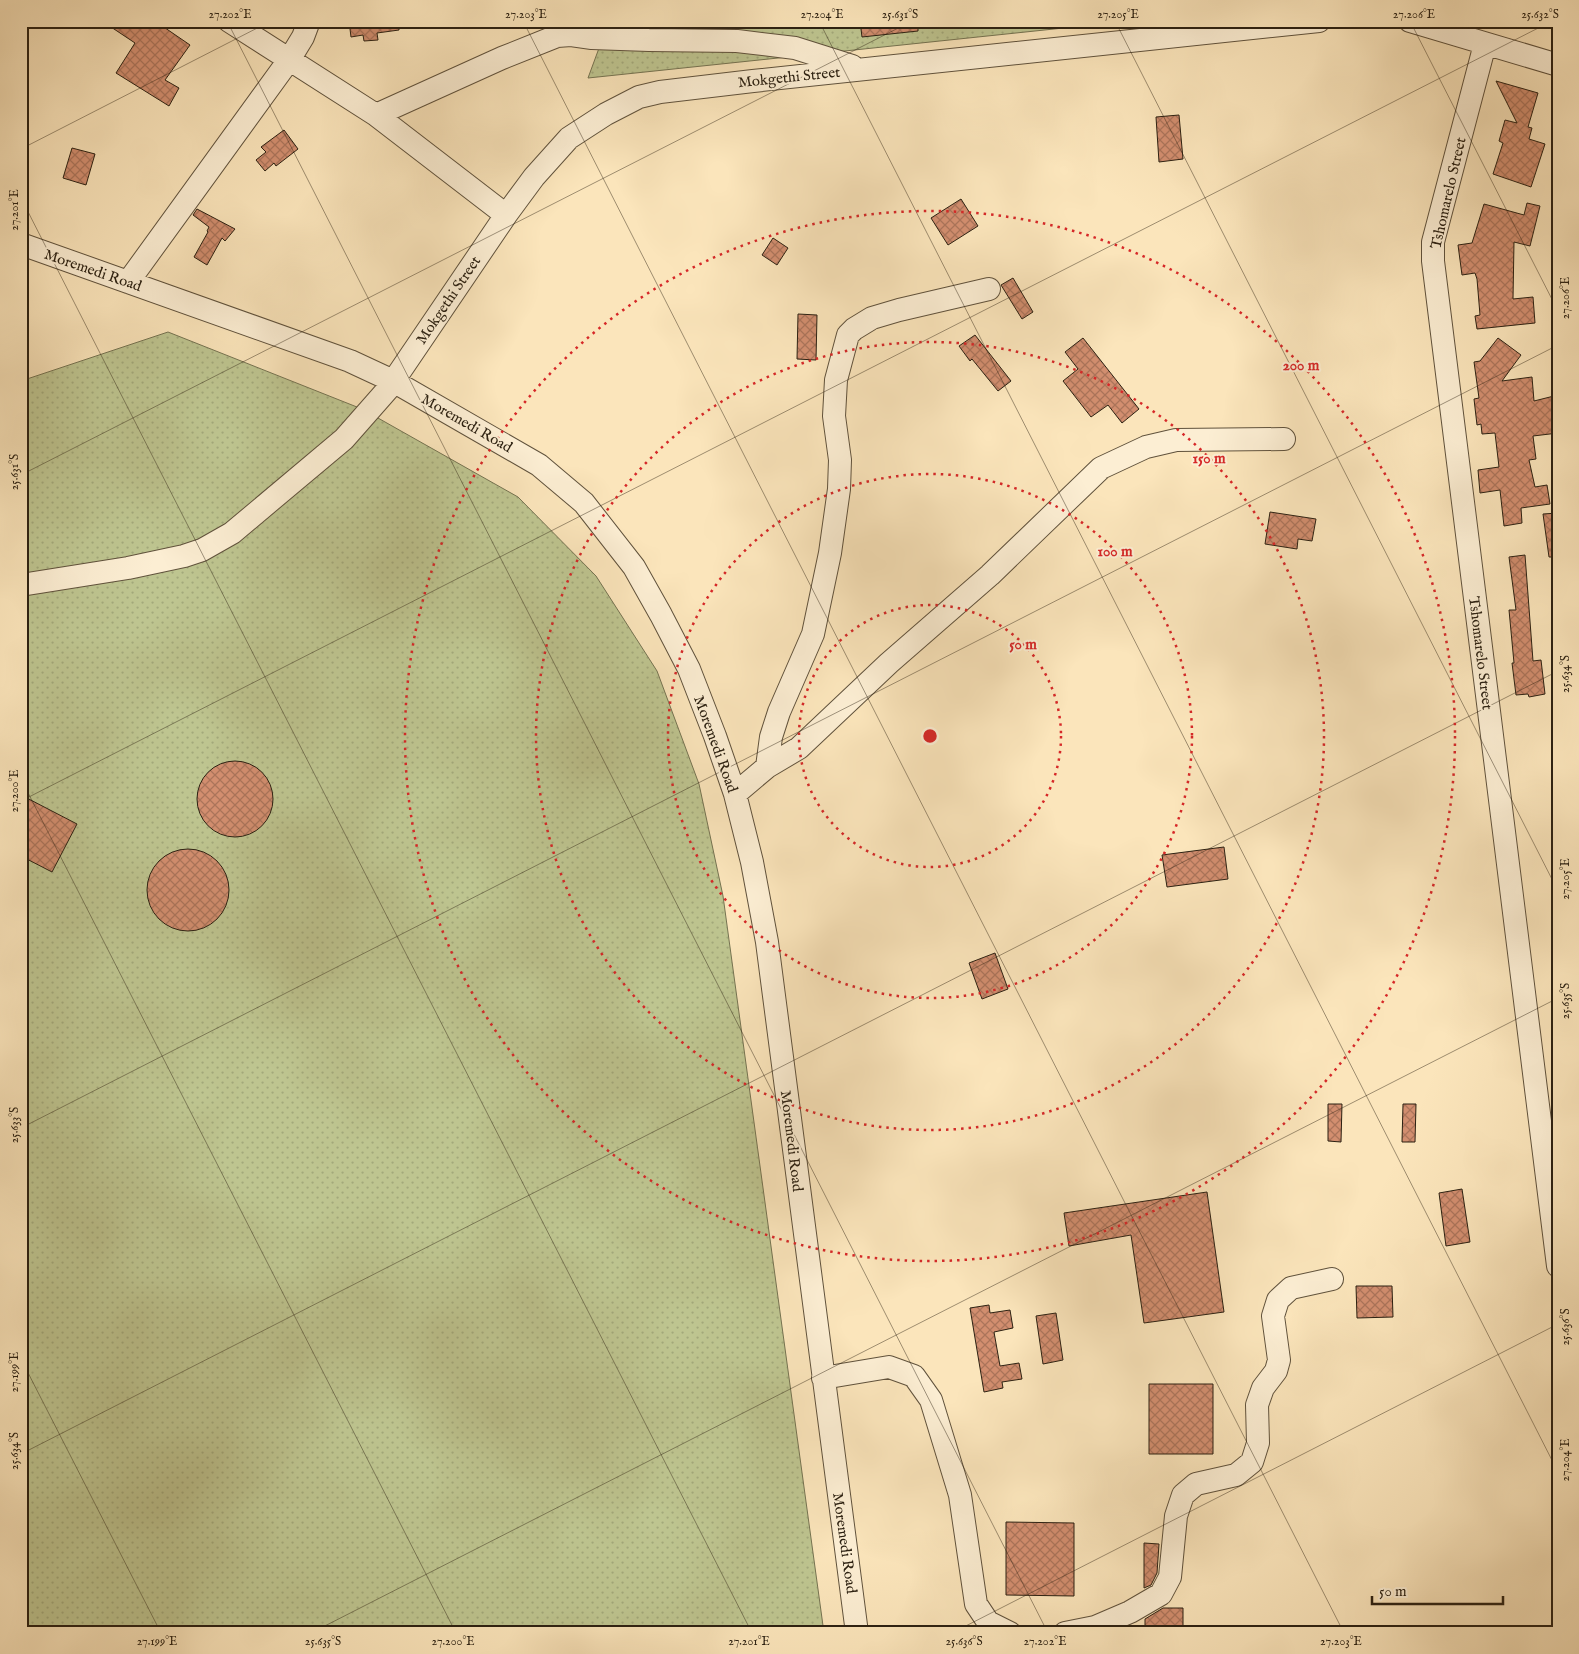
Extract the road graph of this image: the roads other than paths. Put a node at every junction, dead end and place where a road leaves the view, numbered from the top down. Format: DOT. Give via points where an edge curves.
graph roads {
  1 [pos="229,21"];
  2 [pos="309,21"];
  3 [pos="1319,21"];
  4 [pos="1410,21"];
  5 [pos="1485,44"];
  6 [pos="289,60"];
  7 [pos="1558,65"];
  8 [pos="860,69"];
  9 [pos="376,115"];
  10 [pos="506,215"];
  11 [pos="21,244"];
  12 [pos="128,282"];
  13 [pos="989,289"];
  14 [pos="394,381"];
  15 [pos="1284,439"];
  16 [pos="21,585"];
  17 [pos="767,767"];
  18 [pos="735,794"];
  19 [pos="1558,1266"];
  20 [pos="1332,1279"];
  21 [pos="823,1378"];
  22 [pos="857,1633"];
  23 [pos="1010,1633"];
  24 [pos="1065,1633"];
  1 -- 6 [label="street"];
  2 -- 6 [label="street" via="304,37"];
  3 -- 8 [label="street, Mokgethi Street"];
  4 -- 5 [label="street"];
  5 -- 7 [label="street"];
  5 -- 19 [label="street, Tshomarelo Street" via="1433,242 1433,261"];
  6 -- 9 [label="street"];
  6 -- 12 [label="street"];
  8 -- 9 [label="street" via="778,45 558,36"];
  8 -- 10 [label="street, Mokgethi Street" via="639,96 569,138 534,176"];
  9 -- 10 [label="street"];
  10 -- 14 [label="street, Mokgethi Street"];
  11 -- 12 [label="street, Moremedi Road"];
  12 -- 14 [label="street, Moremedi Road" via="350,361"];
  13 -- 17 [label="street" via="872,318 848,335 836,380 834,416 840,460 839,489 830,553 813,634 779,712"];
  14 -- 16 [label="street, Mokgethi Street" via="344,439 232,533 202,550 128,568"];
  14 -- 18 [label="street, Moremedi Road" via="539,465 584,504 634,567 661,615 689,669"];
  15 -- 17 [label="street" via="1176,440 1146,447 1100,468 990,575 889,662 799,748"];
  17 -- 18 [label="street"];
  18 -- 21 [label="street, Moremedi Road" via="767,942"];
  20 -- 24 [label="street" via="1292,1288 1278,1300 1273,1316 1279,1360 1257,1405 1258,1443 1252,1462 1236,1475 1196,1484 1183,1495 1176,1516 1170,1577 1161,1594 1094,1627"];
  21 -- 22 [label="street, Moremedi Road"];
  21 -- 23 [label="street" via="889,1367 914,1376 931,1400 960,1495 976,1604 988,1622"];
}
